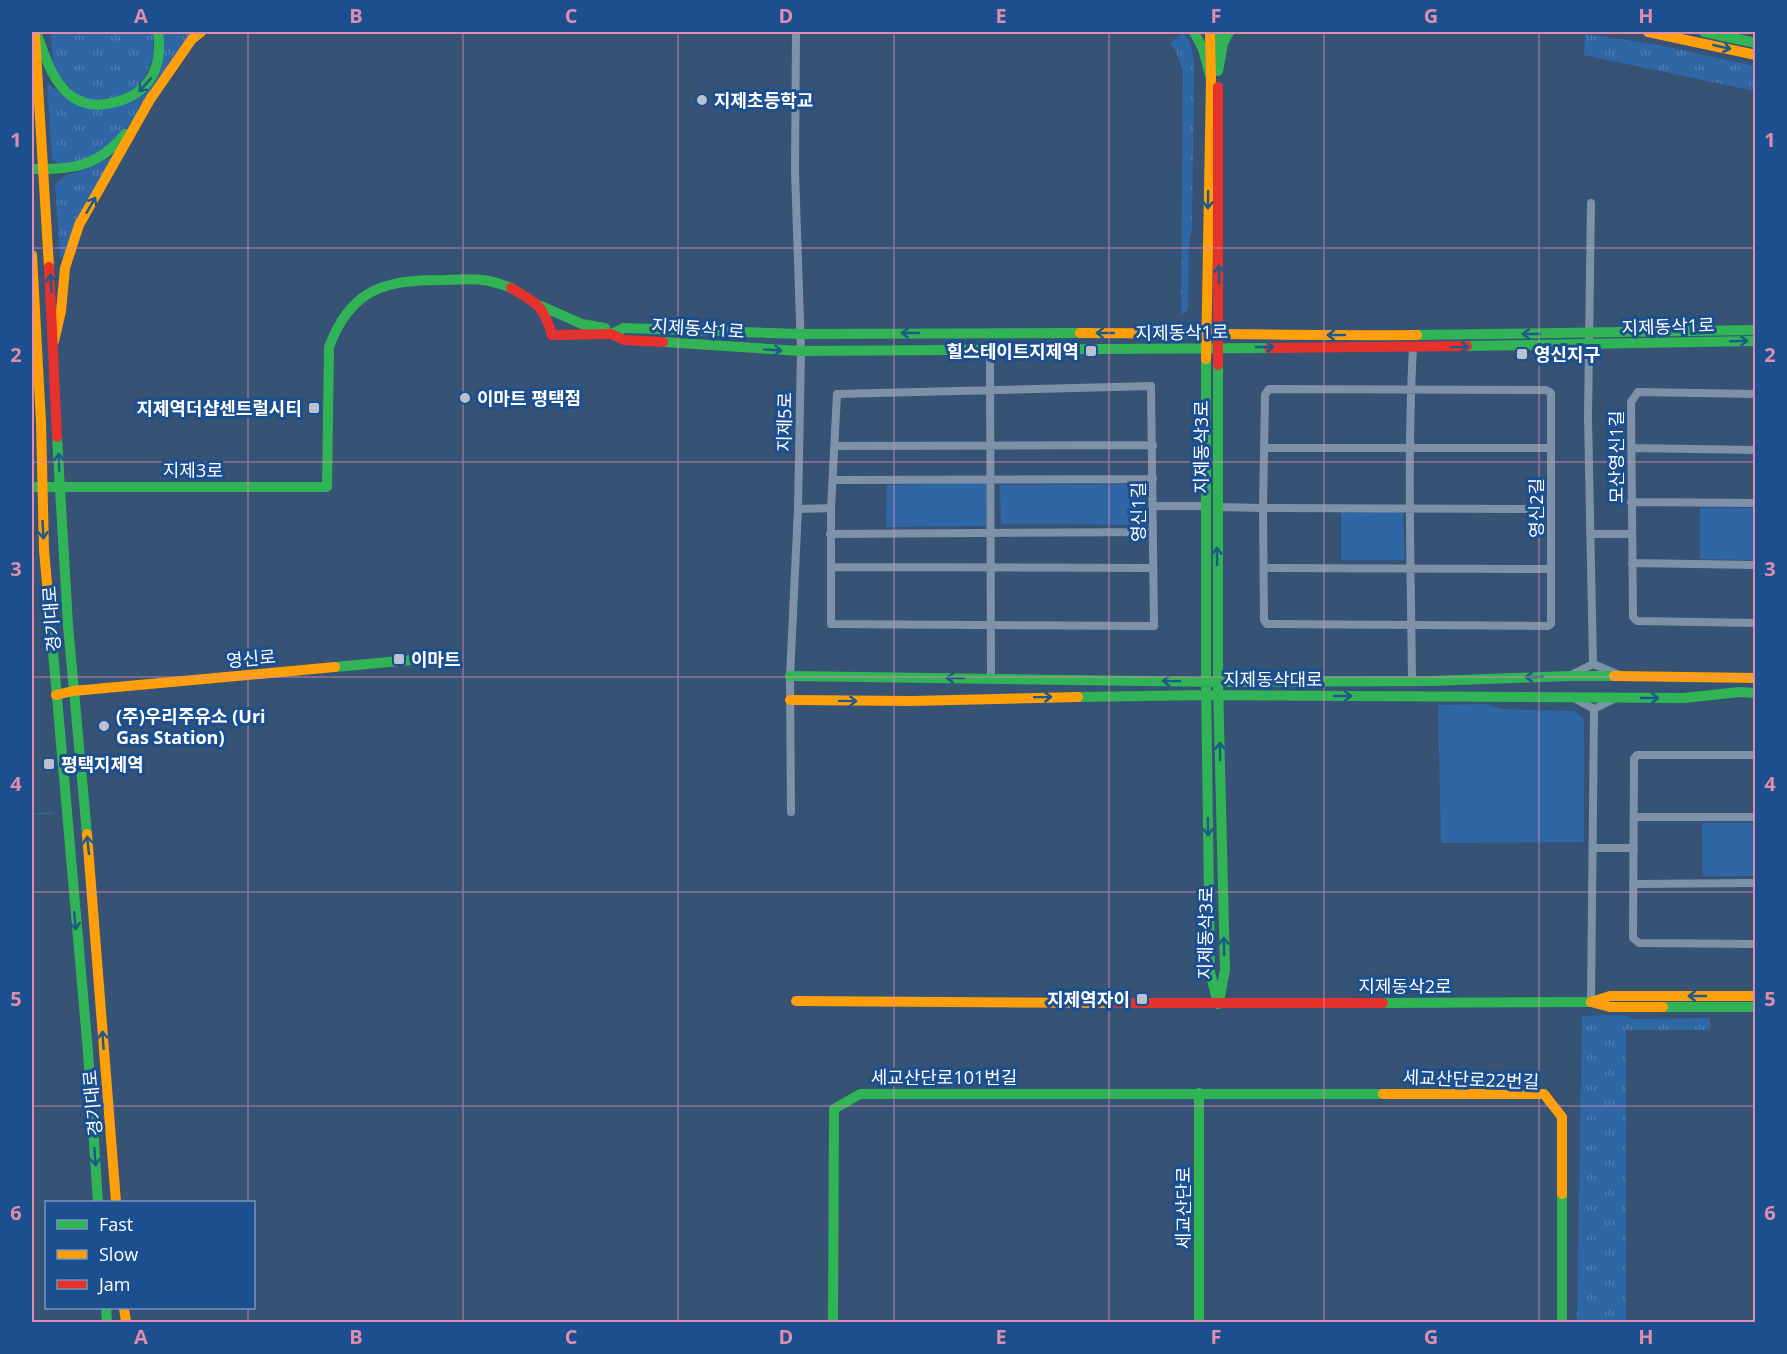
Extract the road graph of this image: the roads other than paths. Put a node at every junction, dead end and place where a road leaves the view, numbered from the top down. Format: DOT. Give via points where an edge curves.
graph roads {
  1 [pos="35,32"];
  2 [pos="159,32"];
  3 [pos="201,32"];
  4 [pos="796,32"];
  5 [pos="1194,32"];
  6 [pos="1210,32"];
  7 [pos="1217,32"];
  8 [pos="1229,32"];
  9 [pos="1648,32"];
  10 [pos="1704,32"];
  11 [pos="1755,43"];
  12 [pos="1755,55"];
  13 [pos="1214,75"];
  14 [pos="152,96"];
  15 [pos="32,170"];
  16 [pos="43,170"];
  17 [pos="1591,203"];
  18 [pos="32,255"];
  19 [pos="33,298"];
  20 [pos="534,302"];
  21 [pos="624,328"];
  22 [pos="1755,330"];
  23 [pos="1206,333"];
  24 [pos="1219,333"];
  25 [pos="611,334"];
  26 [pos="800,334"];
  27 [pos="1589,339"];
  28 [pos="1755,340"];
  29 [pos="54,341"];
  30 [pos="1413,347"];
  31 [pos="1206,348"];
  32 [pos="1218,348"];
  33 [pos="990,350"];
  34 [pos="801,351"];
  35 [pos="1411,389"];
  36 [pos="991,390"];
  37 [pos="1755,394"];
  38 [pos="1153,445"];
  39 [pos="835,446"];
  40 [pos="991,446"];
  41 [pos="1264,448"];
  42 [pos="1411,448"];
  43 [pos="1551,448"];
  44 [pos="1631,448"];
  45 [pos="1755,450"];
  46 [pos="991,479"];
  47 [pos="1153,479"];
  48 [pos="833,480"];
  49 [pos="36,487"];
  50 [pos="60,487"];
  51 [pos="327,487"];
  52 [pos="1631,502"];
  53 [pos="1755,503"];
  54 [pos="1153,506"];
  55 [pos="1211,507"];
  56 [pos="798,508"];
  57 [pos="831,508"];
  58 [pos="1263,508"];
  59 [pos="1410,509"];
  60 [pos="1551,509"];
  61 [pos="1153,532"];
  62 [pos="991,533"];
  63 [pos="830,534"];
  64 [pos="1590,534"];
  65 [pos="1632,534"];
  66 [pos="1632,563"];
  67 [pos="1755,565"];
  68 [pos="831,567"];
  69 [pos="991,567"];
  70 [pos="1154,568"];
  71 [pos="1264,568"];
  72 [pos="1410,568"];
  73 [pos="1551,569"];
  74 [pos="1755,623"];
  75 [pos="991,625"];
  76 [pos="1412,625"];
  77 [pos="432,658"];
  78 [pos="1593,664"];
  79 [pos="790,676"];
  80 [pos="1570,676"];
  81 [pos="1623,677"];
  82 [pos="991,678"];
  83 [pos="1755,678"];
  84 [pos="1412,681"];
  85 [pos="1212,682"];
  86 [pos="73,691"];
  87 [pos="1755,693"];
  88 [pos="56,695"];
  89 [pos="1213,695"];
  90 [pos="1574,698"];
  91 [pos="1615,698"];
  92 [pos="790,700"];
  93 [pos="1594,709"];
  94 [pos="1755,755"];
  95 [pos="791,812"];
  96 [pos="1634,817"];
  97 [pos="1755,817"];
  98 [pos="1593,848"];
  99 [pos="1634,848"];
  100 [pos="1755,883"];
  101 [pos="1634,884"];
  102 [pos="1755,944"];
  103 [pos="1755,996"];
  104 [pos="796,1001"];
  105 [pos="1592,1002"];
  106 [pos="1218,1004"];
  107 [pos="1755,1007"];
  108 [pos="1199,1093"];
  109 [pos="98,1201"];
  110 [pos="116,1201"];
  111 [pos="833,1323"];
  112 [pos="1199,1323"];
  113 [pos="1562,1323"];
  2 -- 1 [label="main road, one-way" via="161,43 154,75 143,90 107,105 87,104 62,86"];
  1 -- 16 [label="main road, 경기대로"];
  3 -- 14 [label="main road"];
  4 -- 26 [label="street, 지제5로"];
  5 -- 13 [label="main road"];
  6 -- 13 [label="main road, 지제동삭3로"];
  7 -- 13 [label="main road, 지제동삭3로"];
  8 -- 13 [label="main road"];
  9 -- 12 [label="main road, one-way"];
  10 -- 11 [label="main road"];
  13 -- 23 [label="main road, 지제동삭3로, one-way"];
  24 -- 13 [label="main road, 지제동삭3로, one-way"];
  14 -- 16 [label="main road" via="121,140 103,157 84,166"];
  29 -- 14 [label="main road, one-way" via="65,268 79,225"];
  15 -- 16 [label="main road"];
  29 -- 16 [label="main road, 경기대로, one-way"];
  17 -- 27 [label="street"];
  18 -- 19 [label="main road, 경기대로"];
  19 -- 49 [label="main road, 경기대로" via="41,422"];
  20 -- 21 [label="main road" via="582,324"];
  20 -- 25 [label="main road, 지제동삭1로" via="545,313 552,335"];
  20 -- 51 [label="main road, 지제동삭1로" via="510,287 485,279 407,280 383,286 360,299 337,326 329,347"];
  21 -- 25 [label="main road, 지제동삭1로"];
  21 -- 26 [label="main road, 지제동삭1로"];
  22 -- 27 [label="main road, 지제동삭1로"];
  23 -- 24 [label="main road, 지제동삭1로"];
  23 -- 26 [label="main road, 지제동삭1로, one-way"];
  23 -- 31 [label="main road, 지제동삭3로"];
  27 -- 24 [label="main road, 지제동삭1로, one-way"];
  24 -- 32 [label="main road, 지제동삭3로"];
  25 -- 34 [label="main road, 지제동삭1로, one-way" via="624,340"];
  26 -- 34 [label="street, 지제5로"];
  27 -- 28 [label="main road, 지제동삭1로, one-way"];
  30 -- 27 [label="main road, 지제동삭1로, one-way"];
  27 -- 64 [label="street"];
  50 -- 29 [label="main road, 경기대로, one-way"];
  32 -- 30 [label="main road, 지제동삭1로, one-way"];
  30 -- 35 [label="street"];
  31 -- 32 [label="main road, 지제동삭1로"];
  31 -- 33 [label="main road, 지제동삭1로"];
  31 -- 55 [label="main road, 지제동삭3로"];
  32 -- 55 [label="main road, 지제동삭3로"];
  33 -- 34 [label="main road, 지제동삭1로"];
  33 -- 36 [label="street"];
  34 -- 56 [label="street, 지제5로"];
  35 -- 41 [label="street, 영신2길" via="1269,389 1265,395"];
  35 -- 42 [label="street"];
  35 -- 43 [label="street, 영신2길" via="1548,390"];
  36 -- 38 [label="street, 영신1길" via="1151,386"];
  36 -- 39 [label="street, 영신1길" via="837,394"];
  36 -- 40 [label="street"];
  37 -- 44 [label="street, 모산영신1길" via="1638,392 1631,402"];
  38 -- 40 [label="street"];
  38 -- 47 [label="street, 영신1길"];
  39 -- 40 [label="street"];
  39 -- 48 [label="street, 영신1길"];
  40 -- 46 [label="street"];
  41 -- 42 [label="street"];
  41 -- 58 [label="street, 영신2길"];
  42 -- 43 [label="street"];
  42 -- 59 [label="street"];
  43 -- 60 [label="street, 영신2길"];
  44 -- 45 [label="street"];
  44 -- 52 [label="street, 모산영신1길"];
  46 -- 47 [label="street"];
  46 -- 48 [label="street"];
  46 -- 62 [label="street"];
  47 -- 54 [label="street, 영신1길"];
  48 -- 57 [label="street, 영신1길"];
  49 -- 50 [label="main road, 지제3로"];
  49 -- 88 [label="main road, 경기대로, one-way"];
  50 -- 51 [label="main road, 지제3로"];
  50 -- 86 [label="main road, 경기대로"];
  52 -- 53 [label="street"];
  52 -- 65 [label="street, 모산영신1길"];
  54 -- 55 [label="street"];
  54 -- 61 [label="street, 영신1길"];
  55 -- 58 [label="street"];
  55 -- 85 [label="main road, 지제동삭3로"];
  56 -- 57 [label="street"];
  56 -- 79 [label="street, 지제5로"];
  57 -- 63 [label="street, 영신1길"];
  58 -- 59 [label="street"];
  58 -- 71 [label="street, 영신2길"];
  59 -- 60 [label="street"];
  59 -- 72 [label="street"];
  60 -- 73 [label="street, 영신2길"];
  61 -- 62 [label="street"];
  61 -- 70 [label="street, 영신1길"];
  62 -- 63 [label="street"];
  62 -- 69 [label="street"];
  63 -- 68 [label="street, 영신1길"];
  64 -- 65 [label="street"];
  64 -- 78 [label="street"];
  65 -- 66 [label="street, 모산영신1길"];
  66 -- 67 [label="street"];
  66 -- 74 [label="street, 모산영신1길" via="1633,617 1637,621"];
  68 -- 69 [label="street"];
  68 -- 75 [label="street, 영신1길" via="831,624"];
  69 -- 70 [label="street"];
  69 -- 75 [label="street"];
  70 -- 75 [label="street, 영신1길" via="1154,626"];
  71 -- 72 [label="street"];
  71 -- 76 [label="street, 영신2길" via="1267,624"];
  72 -- 73 [label="street"];
  72 -- 76 [label="street"];
  73 -- 76 [label="street, 영신2길" via="1548,626"];
  75 -- 82 [label="street"];
  76 -- 84 [label="street"];
  77 -- 86 [label="main road, 영신로"];
  78 -- 80 [label="street"];
  78 -- 81 [label="street"];
  82 -- 79 [label="main road, 지제동삭대로, one-way"];
  79 -- 92 [label="street, 지제5로"];
  80 -- 81 [label="main road, 지제동삭대로"];
  80 -- 84 [label="main road, 지제동삭대로, one-way"];
  81 -- 83 [label="main road, 지제동삭대로"];
  85 -- 82 [label="main road, 지제동삭대로, one-way"];
  84 -- 85 [label="main road, 지제동삭대로"];
  85 -- 89 [label="main road, 지제동삭3로"];
  86 -- 88 [label="main road, 영신로"];
  110 -- 86 [label="main road, 경기대로, one-way"];
  91 -- 87 [label="main road, 지제동삭대로, one-way" via="1684,699"];
  88 -- 109 [label="main road, 경기대로, one-way"];
  89 -- 90 [label="main road, 지제동삭대로, one-way"];
  92 -- 89 [label="main road, 지제동삭대로, one-way"];
  89 -- 106 [label="main road, 지제동삭3로" via="1210,972"];
  90 -- 91 [label="main road, 지제동삭대로"];
  90 -- 93 [label="street"];
  91 -- 93 [label="street"];
  92 -- 95 [label="street, 지제5로"];
  93 -- 98 [label="street"];
  94 -- 96 [label="street" via="1637,755"];
  96 -- 97 [label="street"];
  96 -- 99 [label="street"];
  98 -- 99 [label="street"];
  98 -- 105 [label="street"];
  99 -- 101 [label="street"];
  100 -- 101 [label="street"];
  101 -- 102 [label="street" via="1633,938 1639,943"];
  103 -- 105 [label="main road, 지제동삭2로, one-way" via="1610,996"];
  104 -- 106 [label="main road, 지제동삭2로"];
  105 -- 106 [label="main road, 지제동삭2로"];
  105 -- 107 [label="main road, 지제동삭2로" via="1610,1007"];
  108 -- 111 [label="main road, 세교산단로101번길" via="860,1094 834,1109"];
  108 -- 112 [label="main road, 세교산단로"];
  108 -- 113 [label="main road, 세교산단로22번길" via="1544,1094 1562,1117"];
}
